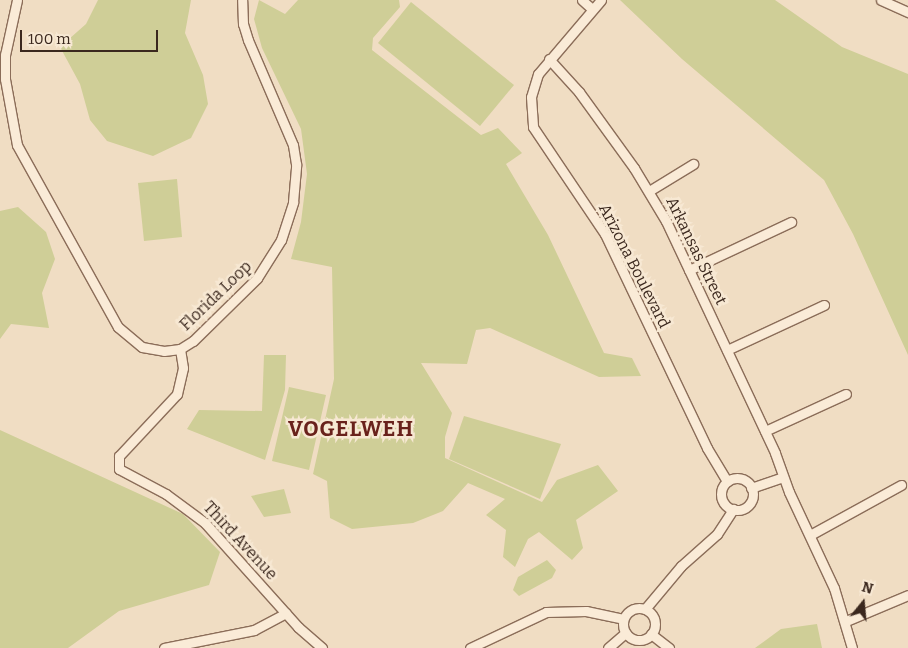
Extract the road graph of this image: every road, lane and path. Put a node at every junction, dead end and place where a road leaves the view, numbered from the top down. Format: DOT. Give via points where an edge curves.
graph roads {
  1 [pos="18,0"];
  2 [pos="242,0"];
  3 [pos="582,0"];
  4 [pos="601,0"];
  5 [pos="881,0"];
  6 [pos="592,9"];
  7 [pos="908,12"];
  8 [pos="549,59"];
  9 [pos="694,164"];
  10 [pos="649,191"];
  11 [pos="791,222"];
  12 [pos="689,270"];
  13 [pos="824,305"];
  14 [pos="180,349"];
  15 [pos="727,350"];
  16 [pos="846,394"];
  17 [pos="765,430"];
  18 [pos="783,477"];
  19 [pos="728,481"];
  20 [pos="901,485"];
  21 [pos="751,488"];
  22 [pos="733,509"];
  23 [pos="810,535"];
  24 [pos="908,595"];
  25 [pos="645,609"];
  26 [pos="286,613"];
  27 [pos="623,619"];
  28 [pos="846,621"];
  29 [pos="625,633"];
  30 [pos="651,634"];
  31 [pos="164,648"];
  32 [pos="322,648"];
  33 [pos="470,648"];
  34 [pos="608,648"];
  35 [pos="669,648"];
  36 [pos="852,648"];
  1 -- 14 [label="street, Florida Loop" via="5,55 5,79 11,124 23,158 118,326 142,347"];
  2 -- 14 [label="street, Florida Loop" via="243,24 248,40 293,145 296,164 293,202 281,240 268,265 205,330"];
  3 -- 6 [label="street"];
  4 -- 6 [label="street, Arizona Boulevard"];
  5 -- 7 [label="street"];
  6 -- 8 [label="street, Arizona Boulevard"];
  8 -- 10 [label="street, Arkansas Street" via="587,102"];
  8 -- 19 [label="street, Arizona Boulevard" via="538,74 530,97 536,134 604,234 707,448"];
  9 -- 10 [label="street"];
  10 -- 12 [label="street, Arkansas Street"];
  11 -- 12 [label="street"];
  12 -- 15 [label="street, Arkansas Street"];
  13 -- 15 [label="street"];
  14 -- 26 [label="street, Third Avenue" via="183,368 177,394 119,456 119,469 194,513"];
  15 -- 17 [label="street, Arkansas Street"];
  16 -- 17 [label="street"];
  17 -- 18 [label="street, Arkansas Street"];
  18 -- 21 [label="street"];
  18 -- 23 [label="street, Arkansas Street"];
  19 -- 21 [label="street" via="743,479"];
  19 -- 22 [label="street" via="721,489 722,499"];
  20 -- 23 [label="street"];
  21 -- 22 [label="street" via="748,504"];
  22 -- 25 [label="street" via="717,534 682,566"];
  23 -- 28 [label="street, Arkansas Street"];
  24 -- 28 [label="street"];
  25 -- 27 [label="street" via="632,609"];
  25 -- 30 [label="street" via="655,620"];
  26 -- 31 [label="street" via="254,630"];
  26 -- 32 [label="street, Third Avenue"];
  27 -- 29 [label="street"];
  27 -- 33 [label="street" via="586,611 546,612"];
  28 -- 36 [label="street, Arkansas Street"];
  29 -- 30 [label="street" via="638,641"];
  29 -- 34 [label="street"];
  30 -- 35 [label="street"];
}
